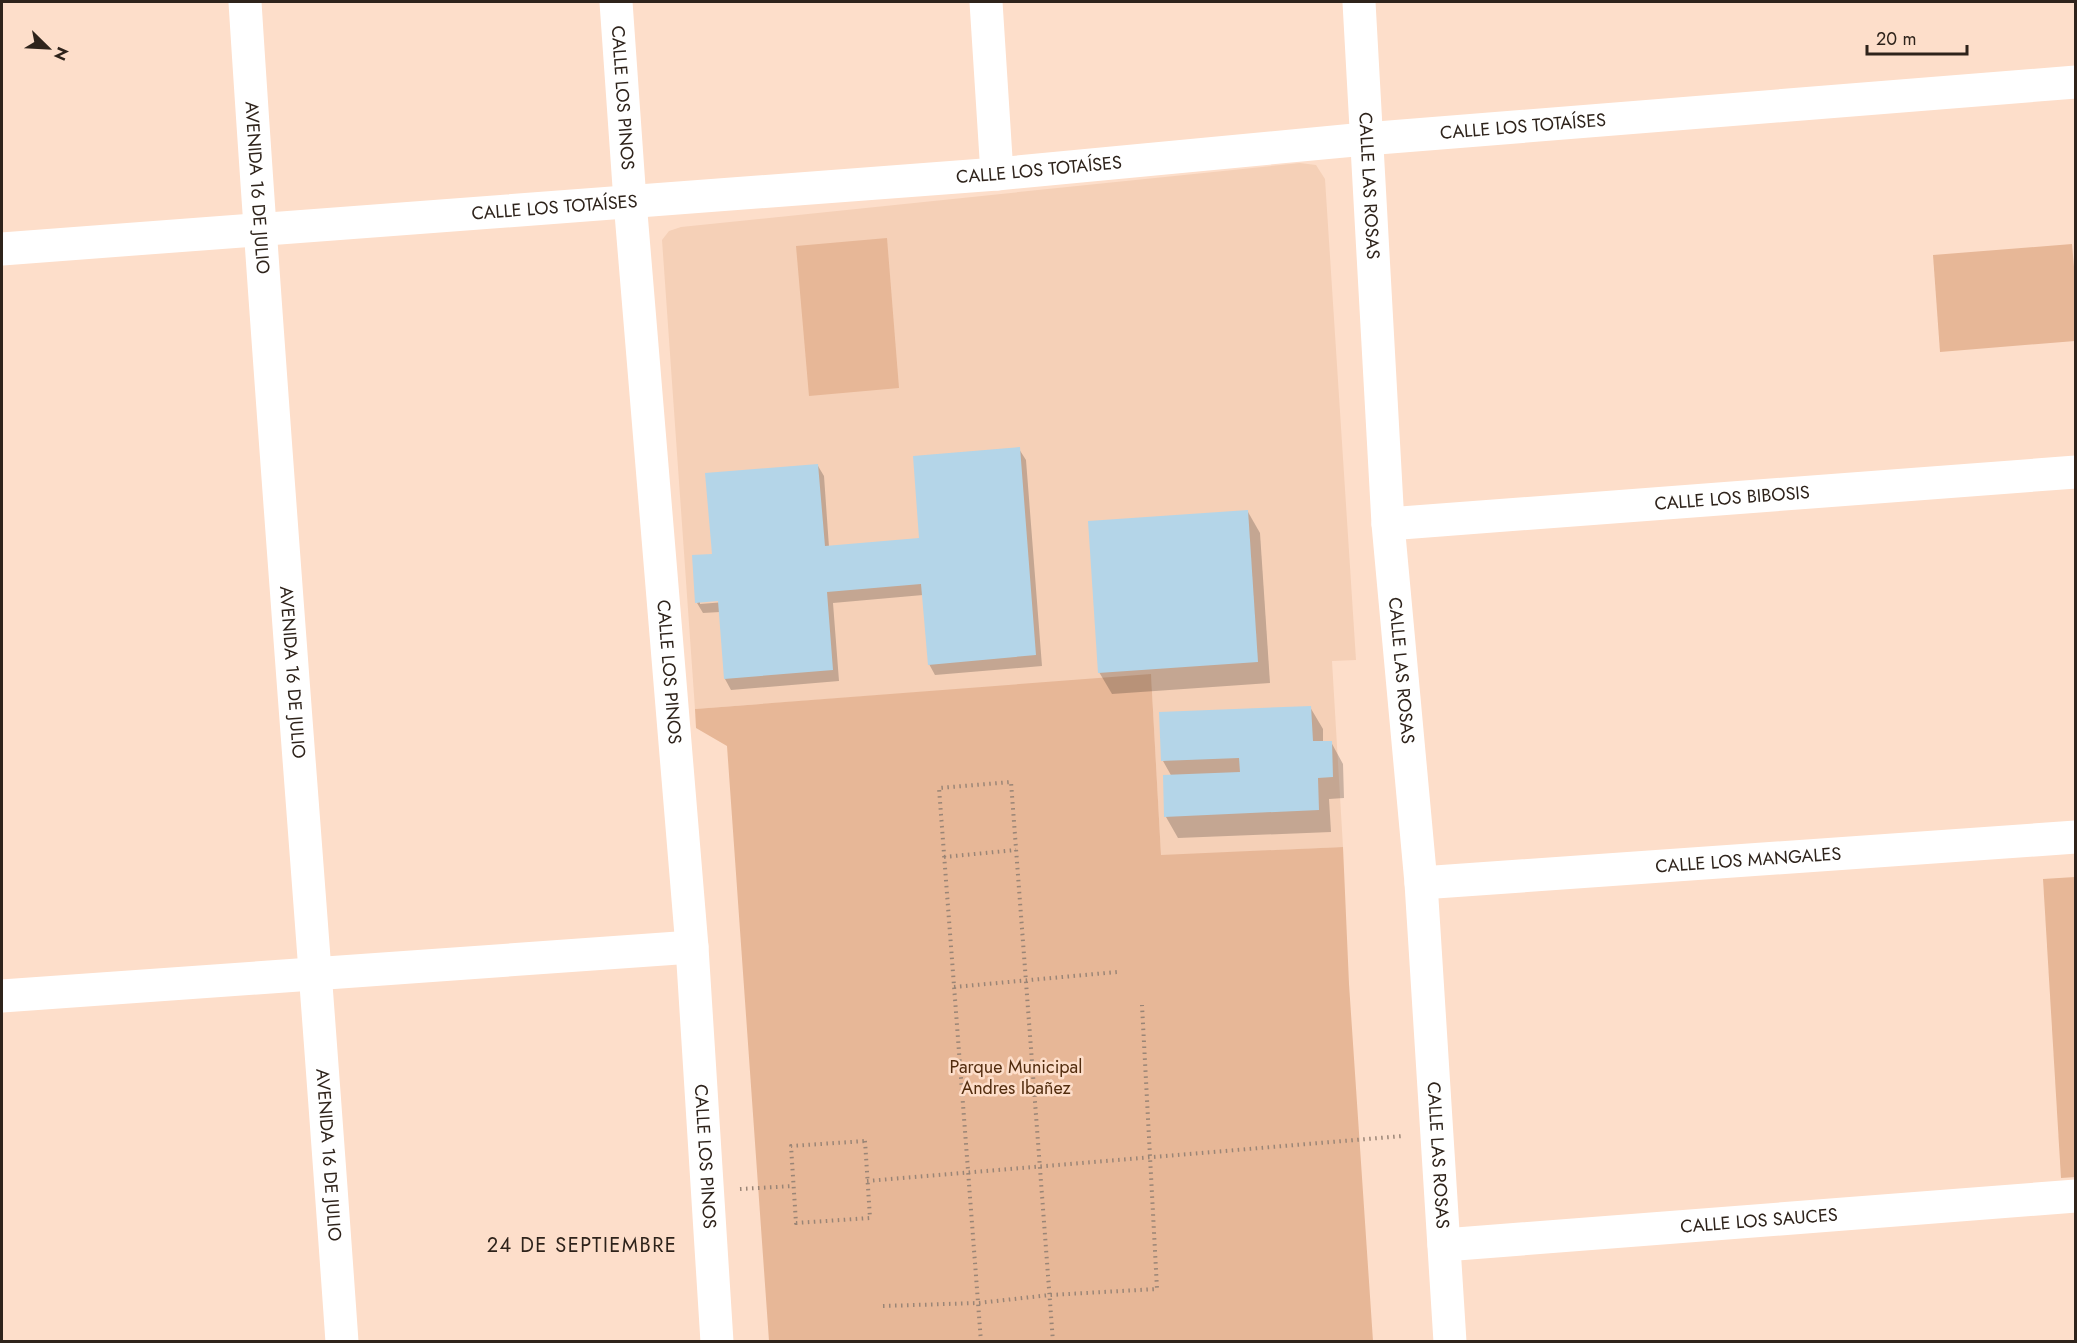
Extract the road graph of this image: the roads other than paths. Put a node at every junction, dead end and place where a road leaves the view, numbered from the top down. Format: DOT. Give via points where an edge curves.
graph roads {
  1 [pos="245,2"];
  2 [pos="616,2"];
  3 [pos="986,2"];
  4 [pos="1359,2"];
  5 [pos="2076,82"];
  6 [pos="1365,139"];
  7 [pos="997,174"];
  8 [pos="630,201"];
  9 [pos="259,229"];
  10 [pos="2,249"];
  11 [pos="2076,472"];
  12 [pos="1388,524"];
  13 [pos="2076,837"];
  14 [pos="1421,883"];
  15 [pos="692,947"];
  16 [pos="317,974"];
  17 [pos="2,996"];
  18 [pos="2076,1196"];
  19 [pos="1444,1245"];
  20 [pos="342,1341"];
  21 [pos="717,1341"];
  22 [pos="1450,1341"];
  1 -- 9 [label="street, AVENIDA 16 DE JULIO"];
  2 -- 8 [label="street, CALLE LOS PINOS"];
  3 -- 7 [label="street"];
  4 -- 6 [label="street, CALLE LAS ROSAS"];
  5 -- 6 [label="street, CALLE LOS TOTAÍSES"];
  6 -- 7 [label="street, CALLE LOS TOTAÍSES"];
  6 -- 12 [label="street, CALLE LAS ROSAS"];
  7 -- 8 [label="street, CALLE LOS TOTAÍSES"];
  8 -- 9 [label="street, CALLE LOS TOTAÍSES"];
  8 -- 15 [label="street, CALLE LOS PINOS"];
  9 -- 10 [label="street, CALLE LOS TOTAÍSES"];
  9 -- 16 [label="street, AVENIDA 16 DE JULIO"];
  11 -- 12 [label="street, CALLE LOS BIBOSIS"];
  12 -- 14 [label="street, CALLE LAS ROSAS"];
  13 -- 14 [label="street, CALLE LOS MANGALES"];
  14 -- 19 [label="street, CALLE LAS ROSAS"];
  15 -- 16 [label="street"];
  15 -- 21 [label="street, CALLE LOS PINOS"];
  16 -- 17 [label="street"];
  16 -- 20 [label="street, AVENIDA 16 DE JULIO"];
  18 -- 19 [label="street, CALLE LOS SAUCES"];
  19 -- 22 [label="street, CALLE LAS ROSAS"];
}
